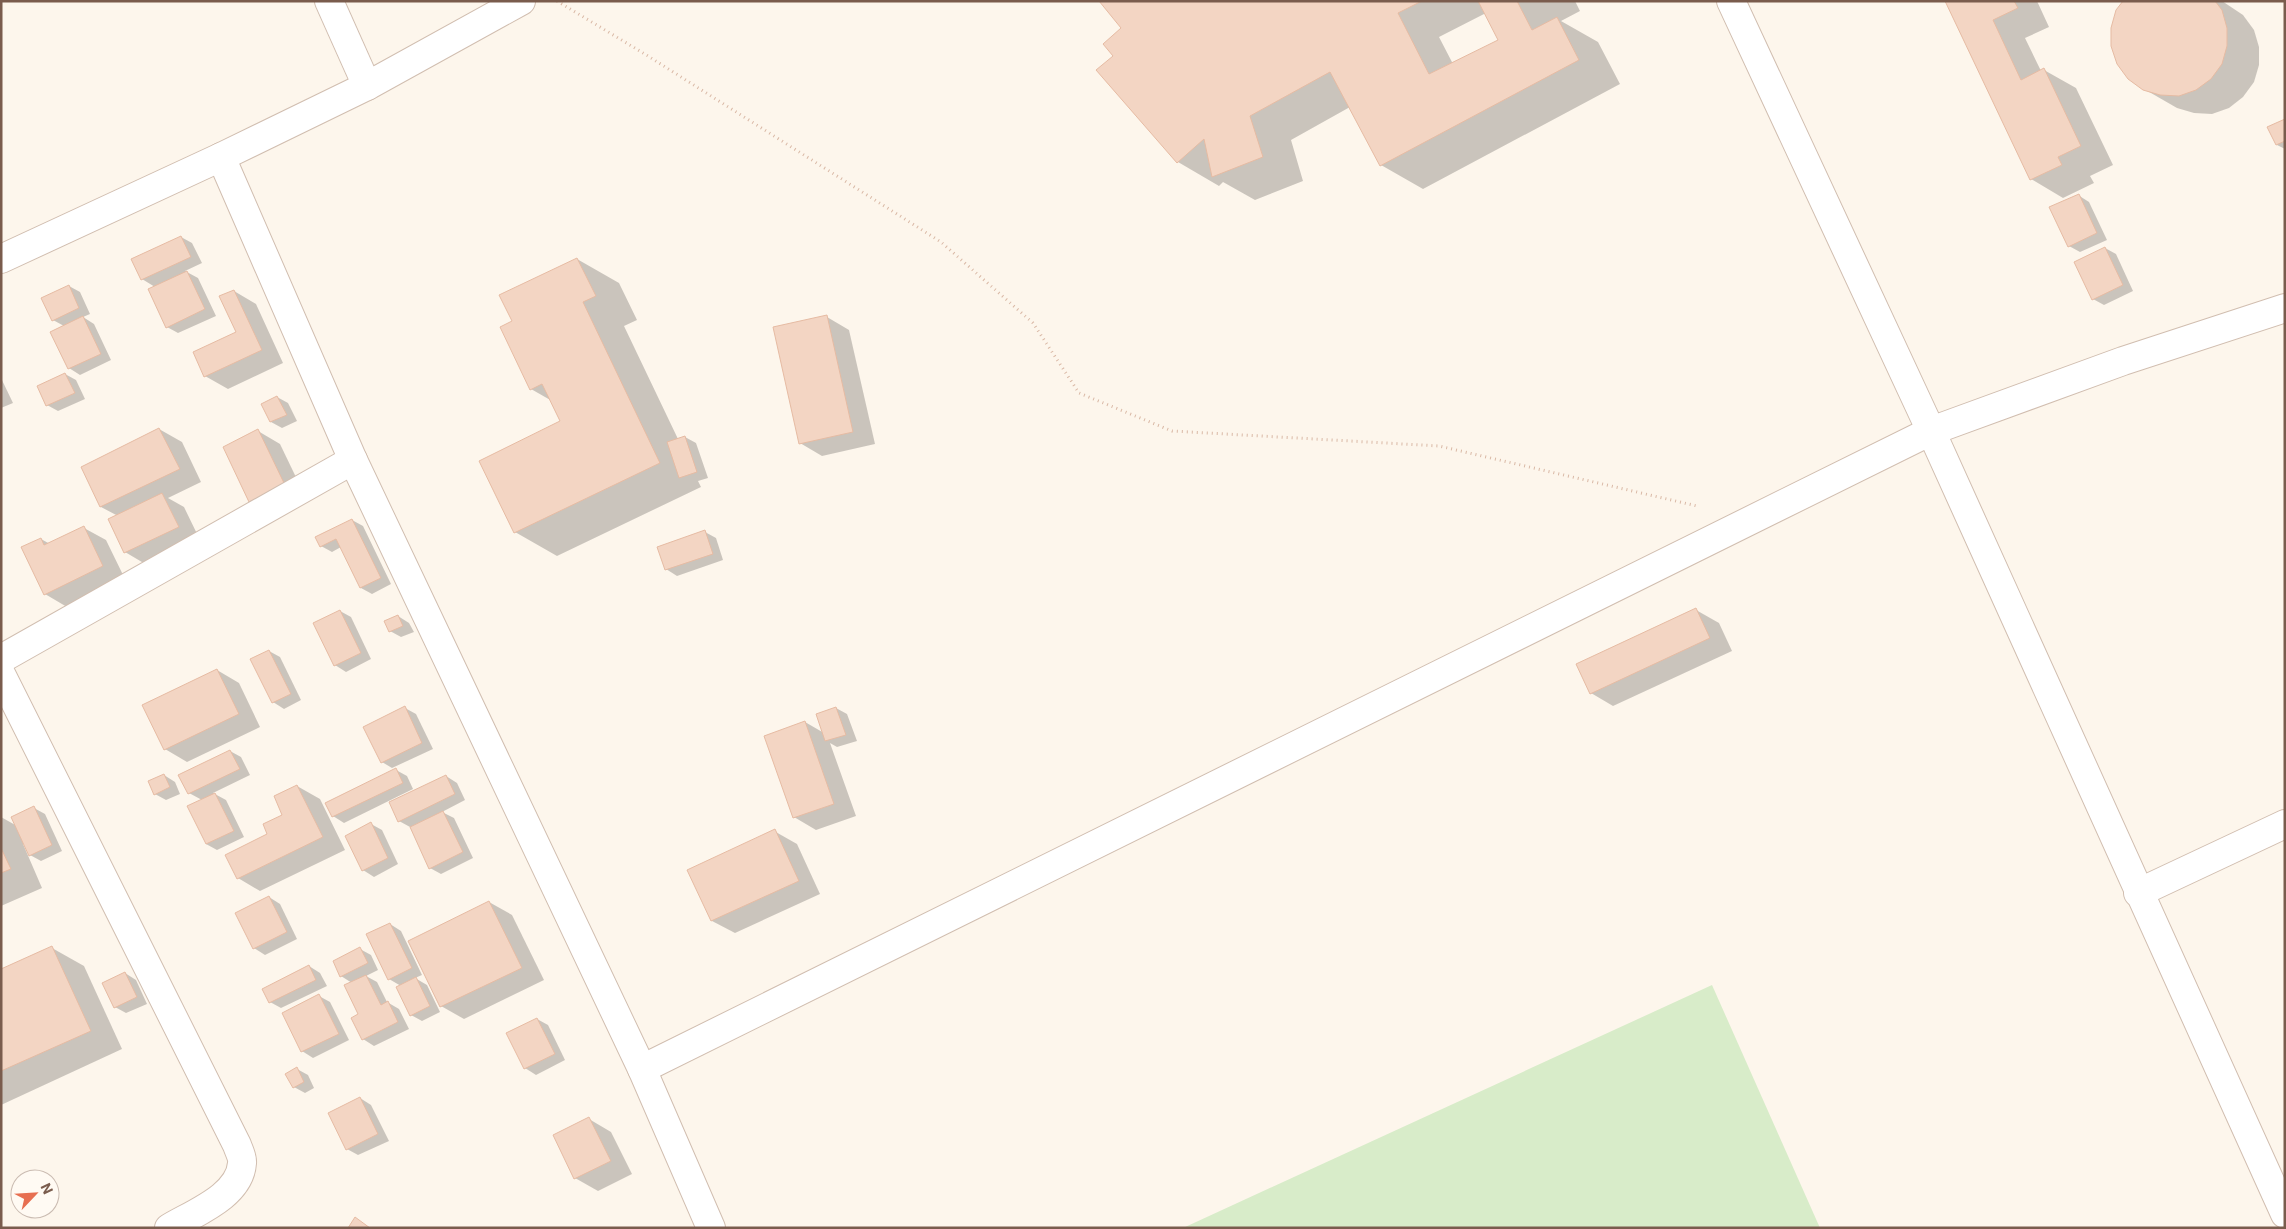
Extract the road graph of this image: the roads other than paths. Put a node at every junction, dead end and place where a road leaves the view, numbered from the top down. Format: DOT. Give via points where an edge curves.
graph roads {
  1 [pos="329,1"];
  2 [pos="521,1"];
  3 [pos="1731,1"];
  4 [pos="368,86"];
  5 [pos="221,158"];
  6 [pos="1,259"];
  7 [pos="2285,308"];
  8 [pos="1931,431"];
  9 [pos="353,460"];
  10 [pos="1,659"];
  11 [pos="1,674"];
  12 [pos="2285,824"];
  13 [pos="2138,893"];
  14 [pos="642,1069"];
  15 [pos="2285,1214"];
  16 [pos="169,1228"];
  17 [pos="711,1228"];
  1 -- 4 [label="street"];
  2 -- 4 [label="street"];
  3 -- 8 [label="street"];
  4 -- 5 [label="street"];
  5 -- 6 [label="street"];
  5 -- 9 [label="street"];
  7 -- 8 [label="street" via="2123,361"];
  8 -- 13 [label="street"];
  8 -- 14 [label="street"];
  9 -- 10 [label="street"];
  9 -- 14 [label="street"];
  11 -- 16 [label="street" via="243,1161 239,1177 230,1190"];
  12 -- 13 [label="street"];
  13 -- 15 [label="street"];
  14 -- 17 [label="street"];
}
